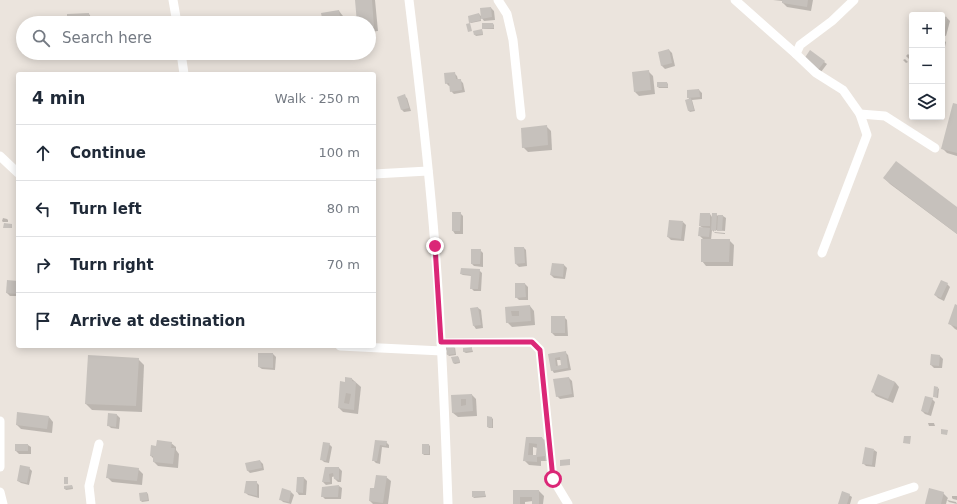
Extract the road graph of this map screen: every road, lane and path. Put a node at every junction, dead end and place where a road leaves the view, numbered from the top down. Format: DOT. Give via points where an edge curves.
graph roads {
  1 [pos="173,0"];
  2 [pos="409,0"];
  3 [pos="498,0"];
  4 [pos="735,0"];
  5 [pos="854,0"];
  6 [pos="175,16"];
  7 [pos="796,54"];
  8 [pos="182,60"];
  9 [pos="184,72"];
  10 [pos="860,114"];
  11 [pos="521,116"];
  12 [pos="935,148"];
  13 [pos="0,156"];
  14 [pos="16,171"];
  15 [pos="428,171"];
  16 [pos="376,174"];
  17 [pos="822,253"];
  18 [pos="376,346"];
  19 [pos="441,347"];
  20 [pos="0,421"];
  21 [pos="99,444"];
  22 [pos="0,467"];
  23 [pos="914,487"];
  24 [pos="0,492"];
  25 [pos="3,504"];
  26 [pos="91,504"];
  27 [pos="448,504"];
  28 [pos="568,504"];
  29 [pos="862,504"];
  1 -- 6 [label="street"];
  2 -- 15 [label="street"];
  3 -- 11 [label="street" via="507,14 513,40"];
  4 -- 7 [label="street"];
  5 -- 7 [label="street" via="832,21 800,45"];
  7 -- 10 [label="street" via="816,73 843,90"];
  8 -- 9 [label="street"];
  10 -- 12 [label="street" via="885,116"];
  10 -- 17 [label="street" via="867,136"];
  13 -- 14 [label="street"];
  15 -- 16 [label="street"];
  15 -- 19 [label="street"];
  18 -- 19 [label="street"];
  19 -- 27 [label="street"];
  19 -- 28 [label="street" via="532,342 540,350 553,479"];
  20 -- 22 [label="street"];
  21 -- 26 [label="street" via="89,486"];
  23 -- 29 [label="street"];
  24 -- 25 [label="street"];
}
